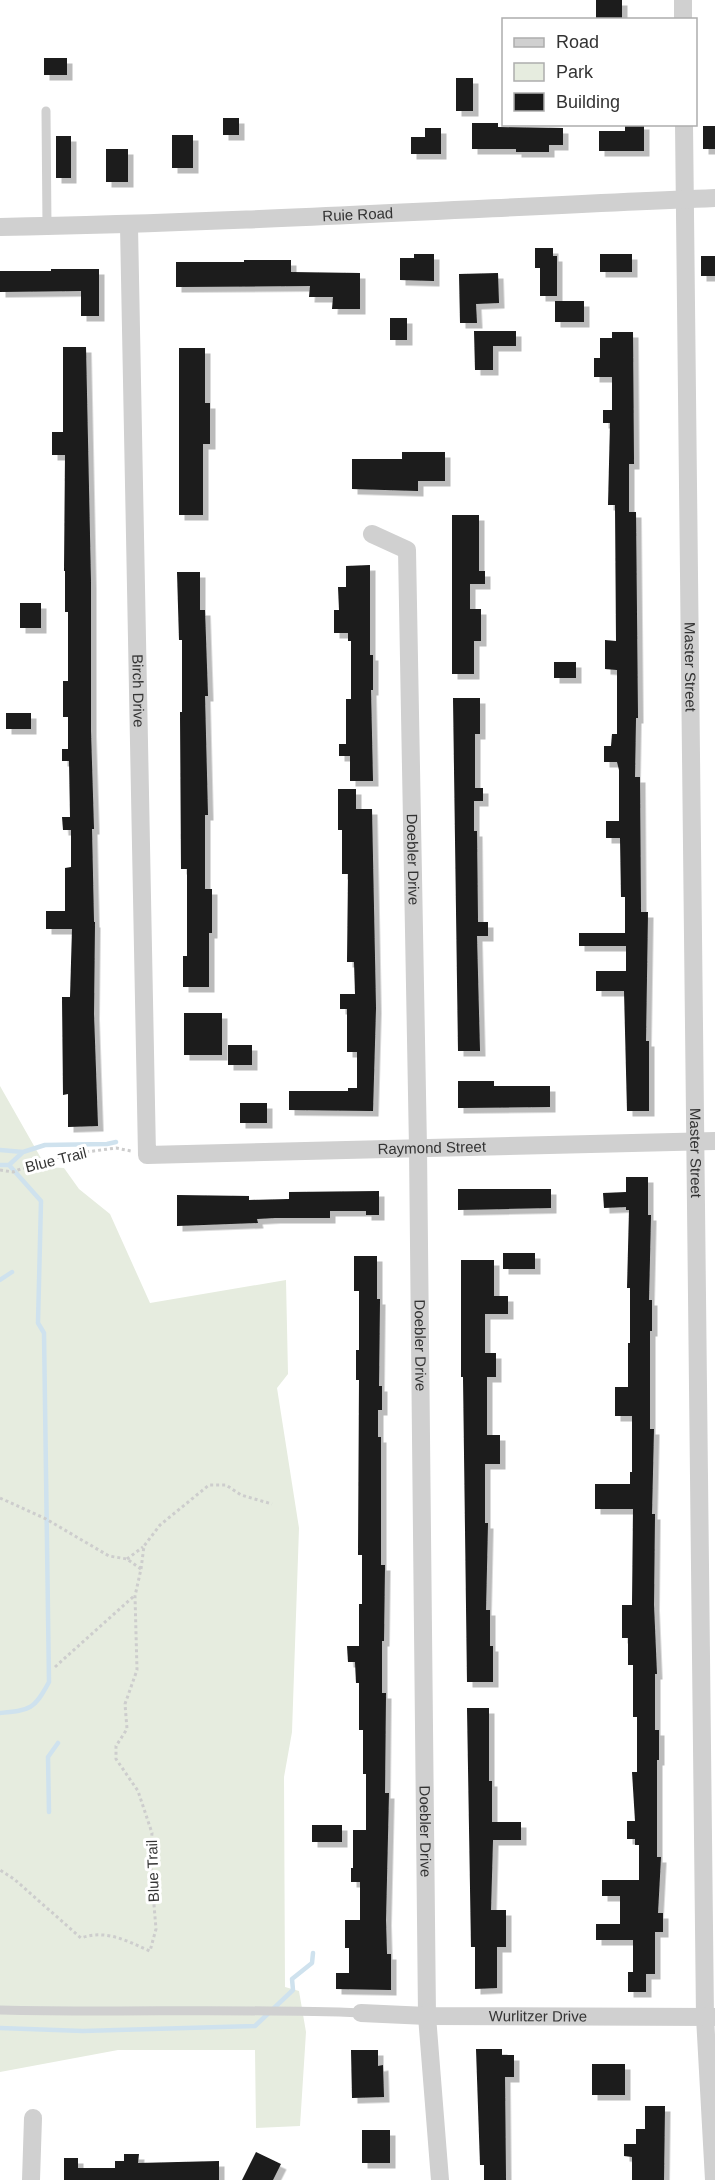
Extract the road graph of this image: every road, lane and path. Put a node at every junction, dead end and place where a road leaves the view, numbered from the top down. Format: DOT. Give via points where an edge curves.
graph roads {
  1 [pos="682,0"];
  2 [pos="683,18"];
  3 [pos="46,111"];
  4 [pos="684,126"];
  5 [pos="715,198"];
  6 [pos="685,199"];
  7 [pos="129,226"];
  8 [pos="0,227"];
  9 [pos="47,227"];
  10 [pos="372,534"];
  11 [pos="715,1141"];
  12 [pos="695,1142"];
  13 [pos="418,1148"];
  14 [pos="147,1155"];
  15 [pos="0,1170"];
  16 [pos="0,1498"];
  17 [pos="272,1504"];
  18 [pos="144,1546"];
  19 [pos="127,1560"];
  20 [pos="141,1569"];
  21 [pos="135,1596"];
  22 [pos="55,1667"];
  23 [pos="0,1870"];
  24 [pos="0,2010"];
  25 [pos="361,2013"];
  26 [pos="427,2016"];
  27 [pos="710,2017"];
  28 [pos="33,2118"];
  29 [pos="31,2180"];
  30 [pos="440,2180"];
  31 [pos="714,2180"];
  1 -- 2 [label="street"];
  3 -- 9 [label="lane"];
  4 -- 6 [label="street, Master Street"];
  5 -- 6 [label="street, Ruie Road"];
  6 -- 7 [label="street, Ruie Road"];
  6 -- 12 [label="street, Master Street"];
  7 -- 9 [label="street, Ruie Road"];
  7 -- 14 [label="street, Birch Drive"];
  8 -- 9 [label="street, Ruie Road"];
  10 -- 13 [label="street, Doebler Drive" via="407,550"];
  11 -- 12 [label="street, Raymond Street"];
  12 -- 13 [label="street, Raymond Street"];
  12 -- 27 [label="street, Master Street"];
  13 -- 14 [label="street, Raymond Street"];
  13 -- 26 [label="street, Doebler Drive"];
  14 -- 15 [label="path, Blue Trail" via="116,1148 63,1155 13,1172"];
  16 -- 19 [label="path" via="46,1519 109,1556"];
  17 -- 18 [label="path" via="241,1495 226,1485 209,1485 160,1525"];
  18 -- 19 [label="path"];
  18 -- 20 [label="path, Blue Trail"];
  19 -- 20 [label="path"];
  20 -- 21 [label="path, Blue Trail"];
  21 -- 22 [label="path"];
  21 -- 23 [label="path, Blue Trail" via="137,1670 125,1704 127,1729 116,1746 116,1759 138,1791 152,1833 156,1929 150,1951 118,1937 94,1934 81,1938"];
  24 -- 25 [label="lane" via="279,2009"];
  25 -- 26 [label="street, Wurlitzer Drive"];
  26 -- 27 [label="street, Wurlitzer Drive"];
  26 -- 30 [label="street, Doebler Drive"];
  27 -- 31 [label="street, Master Street"];
  28 -- 29 [label="street"];
}
